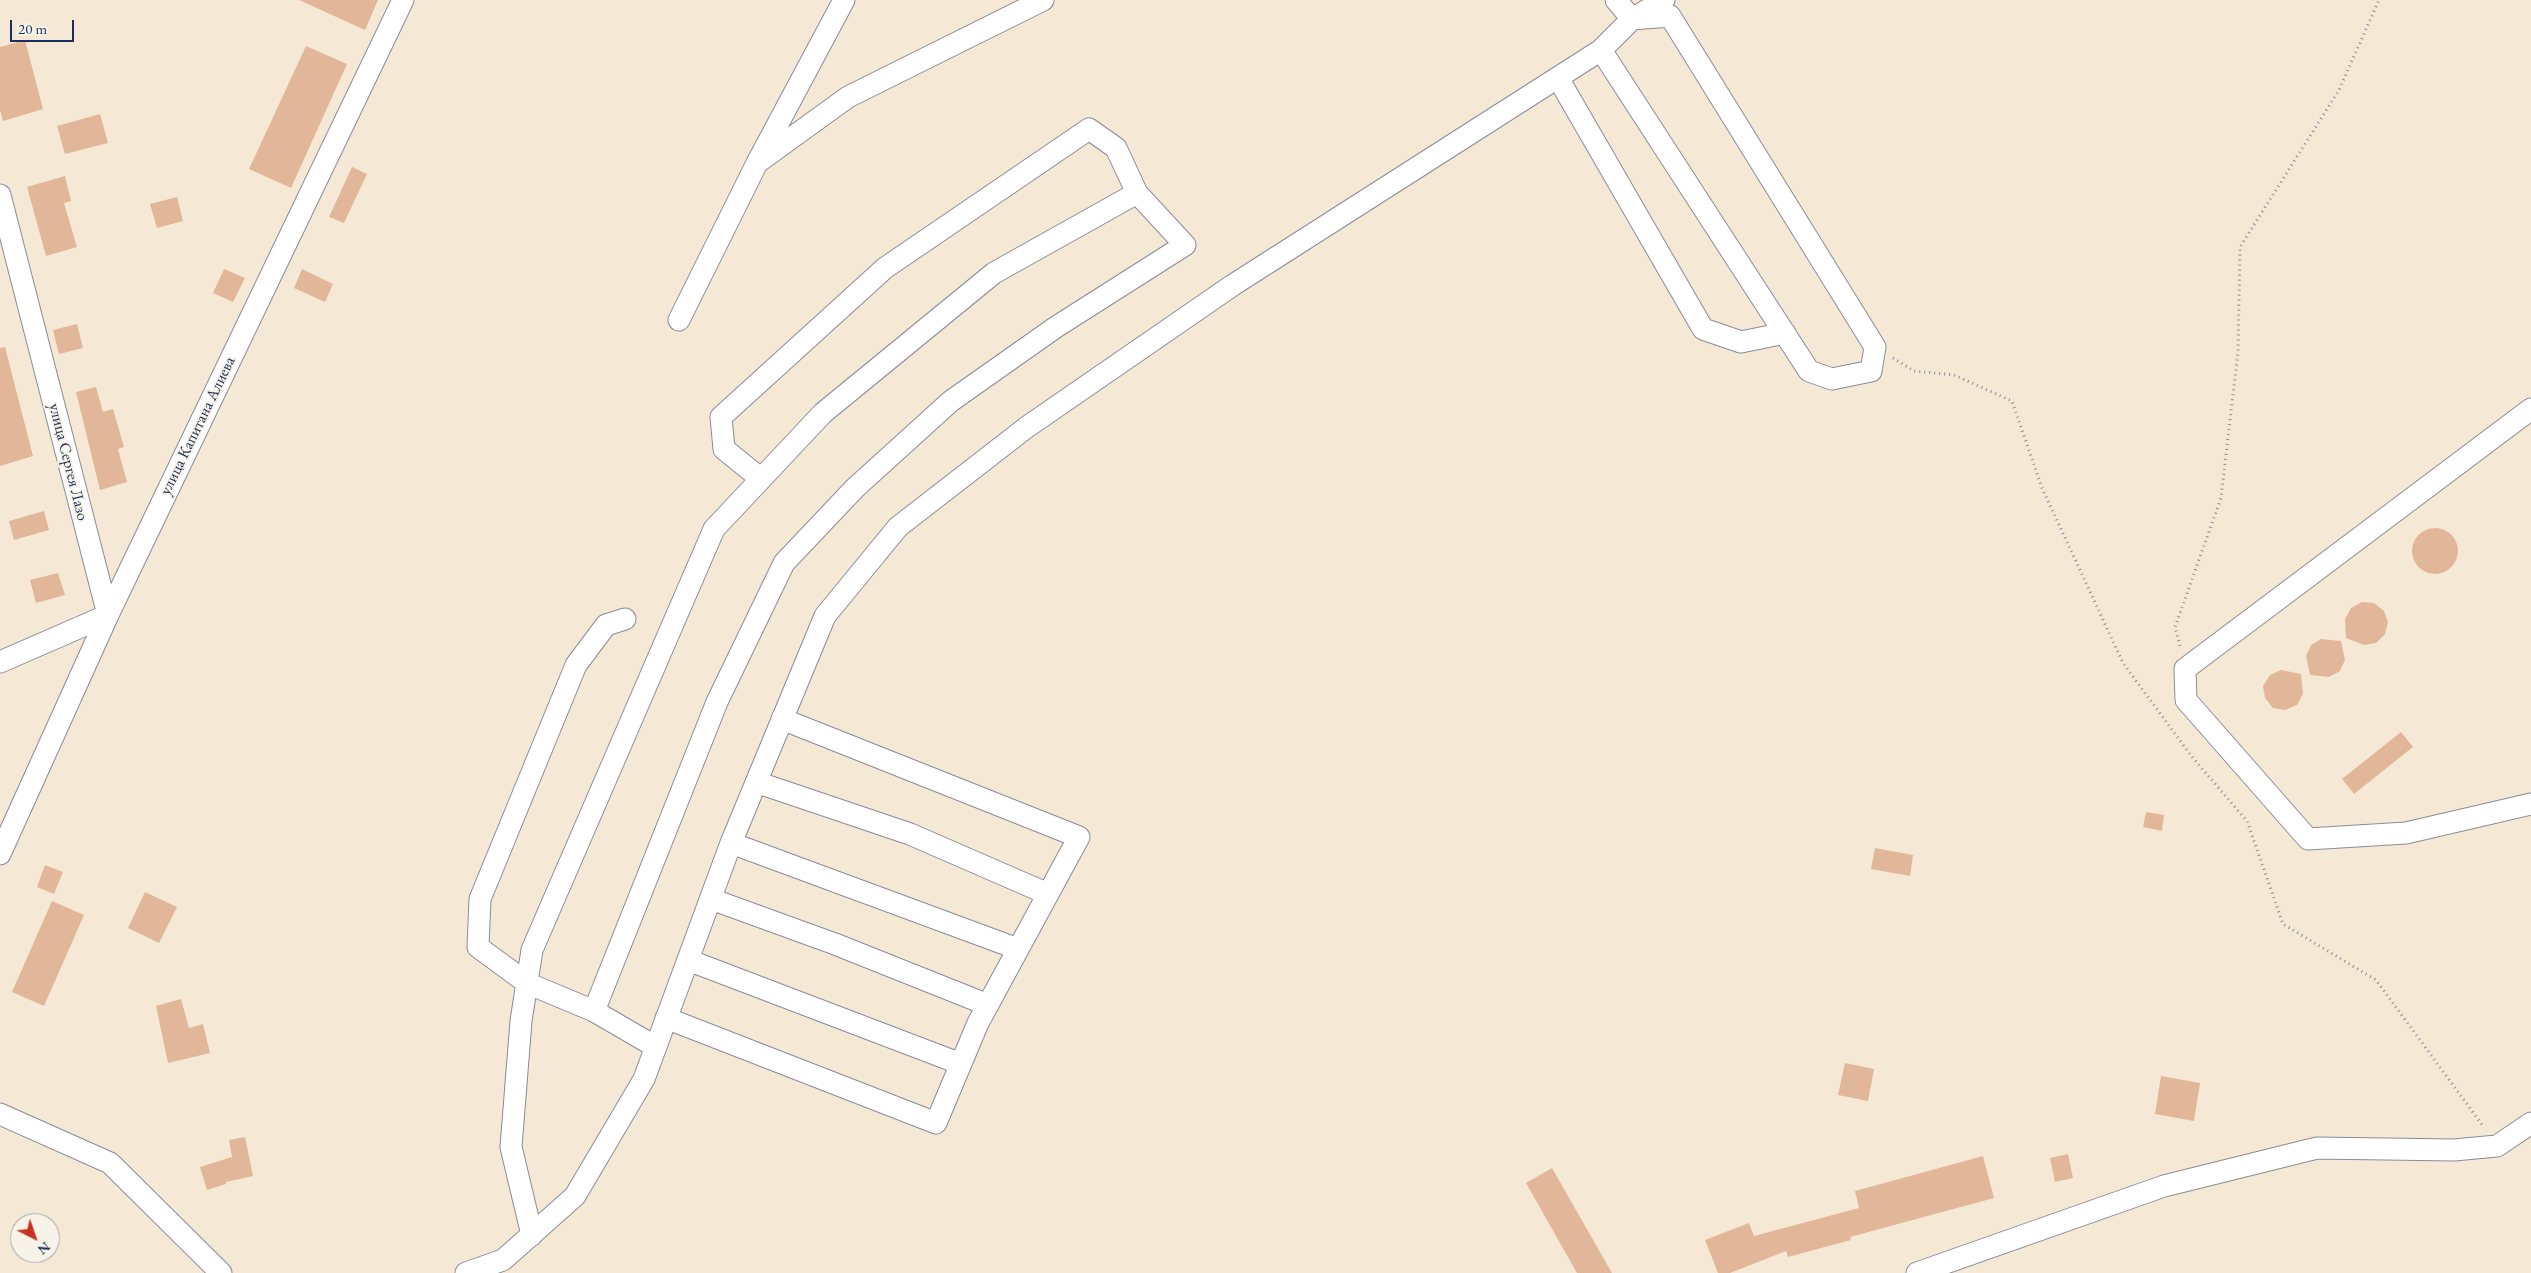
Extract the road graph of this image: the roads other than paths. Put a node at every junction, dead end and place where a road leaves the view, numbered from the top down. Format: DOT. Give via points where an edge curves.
graph roads {
  1 [pos="403,0"];
  2 [pos="844,0"];
  3 [pos="1043,0"];
  4 [pos="1616,0"];
  5 [pos="1664,0"];
  6 [pos="1632,19"];
  7 [pos="1601,50"];
  8 [pos="1558,78"];
  9 [pos="757,163"];
  10 [pos="1137,193"];
  11 [pos="0,195"];
  12 [pos="679,320"];
  13 [pos="1785,333"];
  14 [pos="2531,409"];
  15 [pos="761,479"];
  16 [pos="108,615"];
  17 [pos="625,619"];
  18 [pos="0,662"];
  19 [pos="782,719"];
  20 [pos="756,782"];
  21 [pos="2531,804"];
  22 [pos="731,843"];
  23 [pos="0,854"];
  24 [pos="1048,894"];
  25 [pos="710,899"];
  26 [pos="1018,949"];
  27 [pos="688,960"];
  28 [pos="527,983"];
  29 [pos="988,1005"];
  30 [pos="594,1011"];
  31 [pos="666,1018"];
  32 [pos="656,1047"];
  33 [pos="961,1064"];
  34 [pos="0,1114"];
  35 [pos="2531,1123"];
  36 [pos="532,1235"];
  37 [pos="221,1273"];
  38 [pos="466,1273"];
  39 [pos="1917,1273"];
  1 -- 16 [label="street, улица Капитана Алиева"];
  2 -- 9 [label="street"];
  3 -- 9 [label="street" via="848,97"];
  4 -- 6 [label="street"];
  5 -- 6 [label="street"];
  6 -- 7 [label="street"];
  6 -- 13 [label="street" via="1670,16 1875,347 1871,371 1832,380 1809,370"];
  7 -- 8 [label="street"];
  7 -- 13 [label="street"];
  8 -- 13 [label="street" via="1704,329 1741,342"];
  8 -- 19 [label="street" via="1233,285 1027,427 898,527 825,616"];
  9 -- 12 [label="street"];
  10 -- 15 [label="street" via="994,273 823,413"];
  10 -- 15 [label="street" via="1116,148 1089,129 886,268 721,417 724,449"];
  10 -- 30 [label="street" via="1186,245 1056,328 951,401 855,488 784,563 717,702"];
  11 -- 16 [label="street, улица Сергея Лазо"];
  14 -- 21 [label="street" via="2185,669 2186,700 2308,839 2406,833"];
  15 -- 28 [label="street" via="714,529 532,950"];
  16 -- 18 [label="street"];
  16 -- 23 [label="street, улица Капитана Алиева"];
  17 -- 28 [label="street" via="606,625 576,664 480,898 478,947"];
  19 -- 20 [label="street"];
  19 -- 24 [label="street" via="1079,837"];
  20 -- 22 [label="street"];
  20 -- 24 [label="street" via="910,834"];
  22 -- 25 [label="street"];
  22 -- 26 [label="street"];
  24 -- 26 [label="street"];
  25 -- 27 [label="street"];
  25 -- 29 [label="street"];
  26 -- 29 [label="street"];
  27 -- 31 [label="street"];
  27 -- 33 [label="street"];
  28 -- 30 [label="street"];
  28 -- 36 [label="street" via="511,1148"];
  29 -- 33 [label="street"];
  30 -- 32 [label="street"];
  31 -- 32 [label="street"];
  31 -- 33 [label="street" via="936,1123"];
  32 -- 36 [label="street" via="644,1079 575,1196"];
  34 -- 37 [label="street" via="110,1163"];
  35 -- 39 [label="street" via="2498,1146 2454,1150 2317,1148 2164,1186"];
  36 -- 38 [label="street" via="504,1260"];
}
